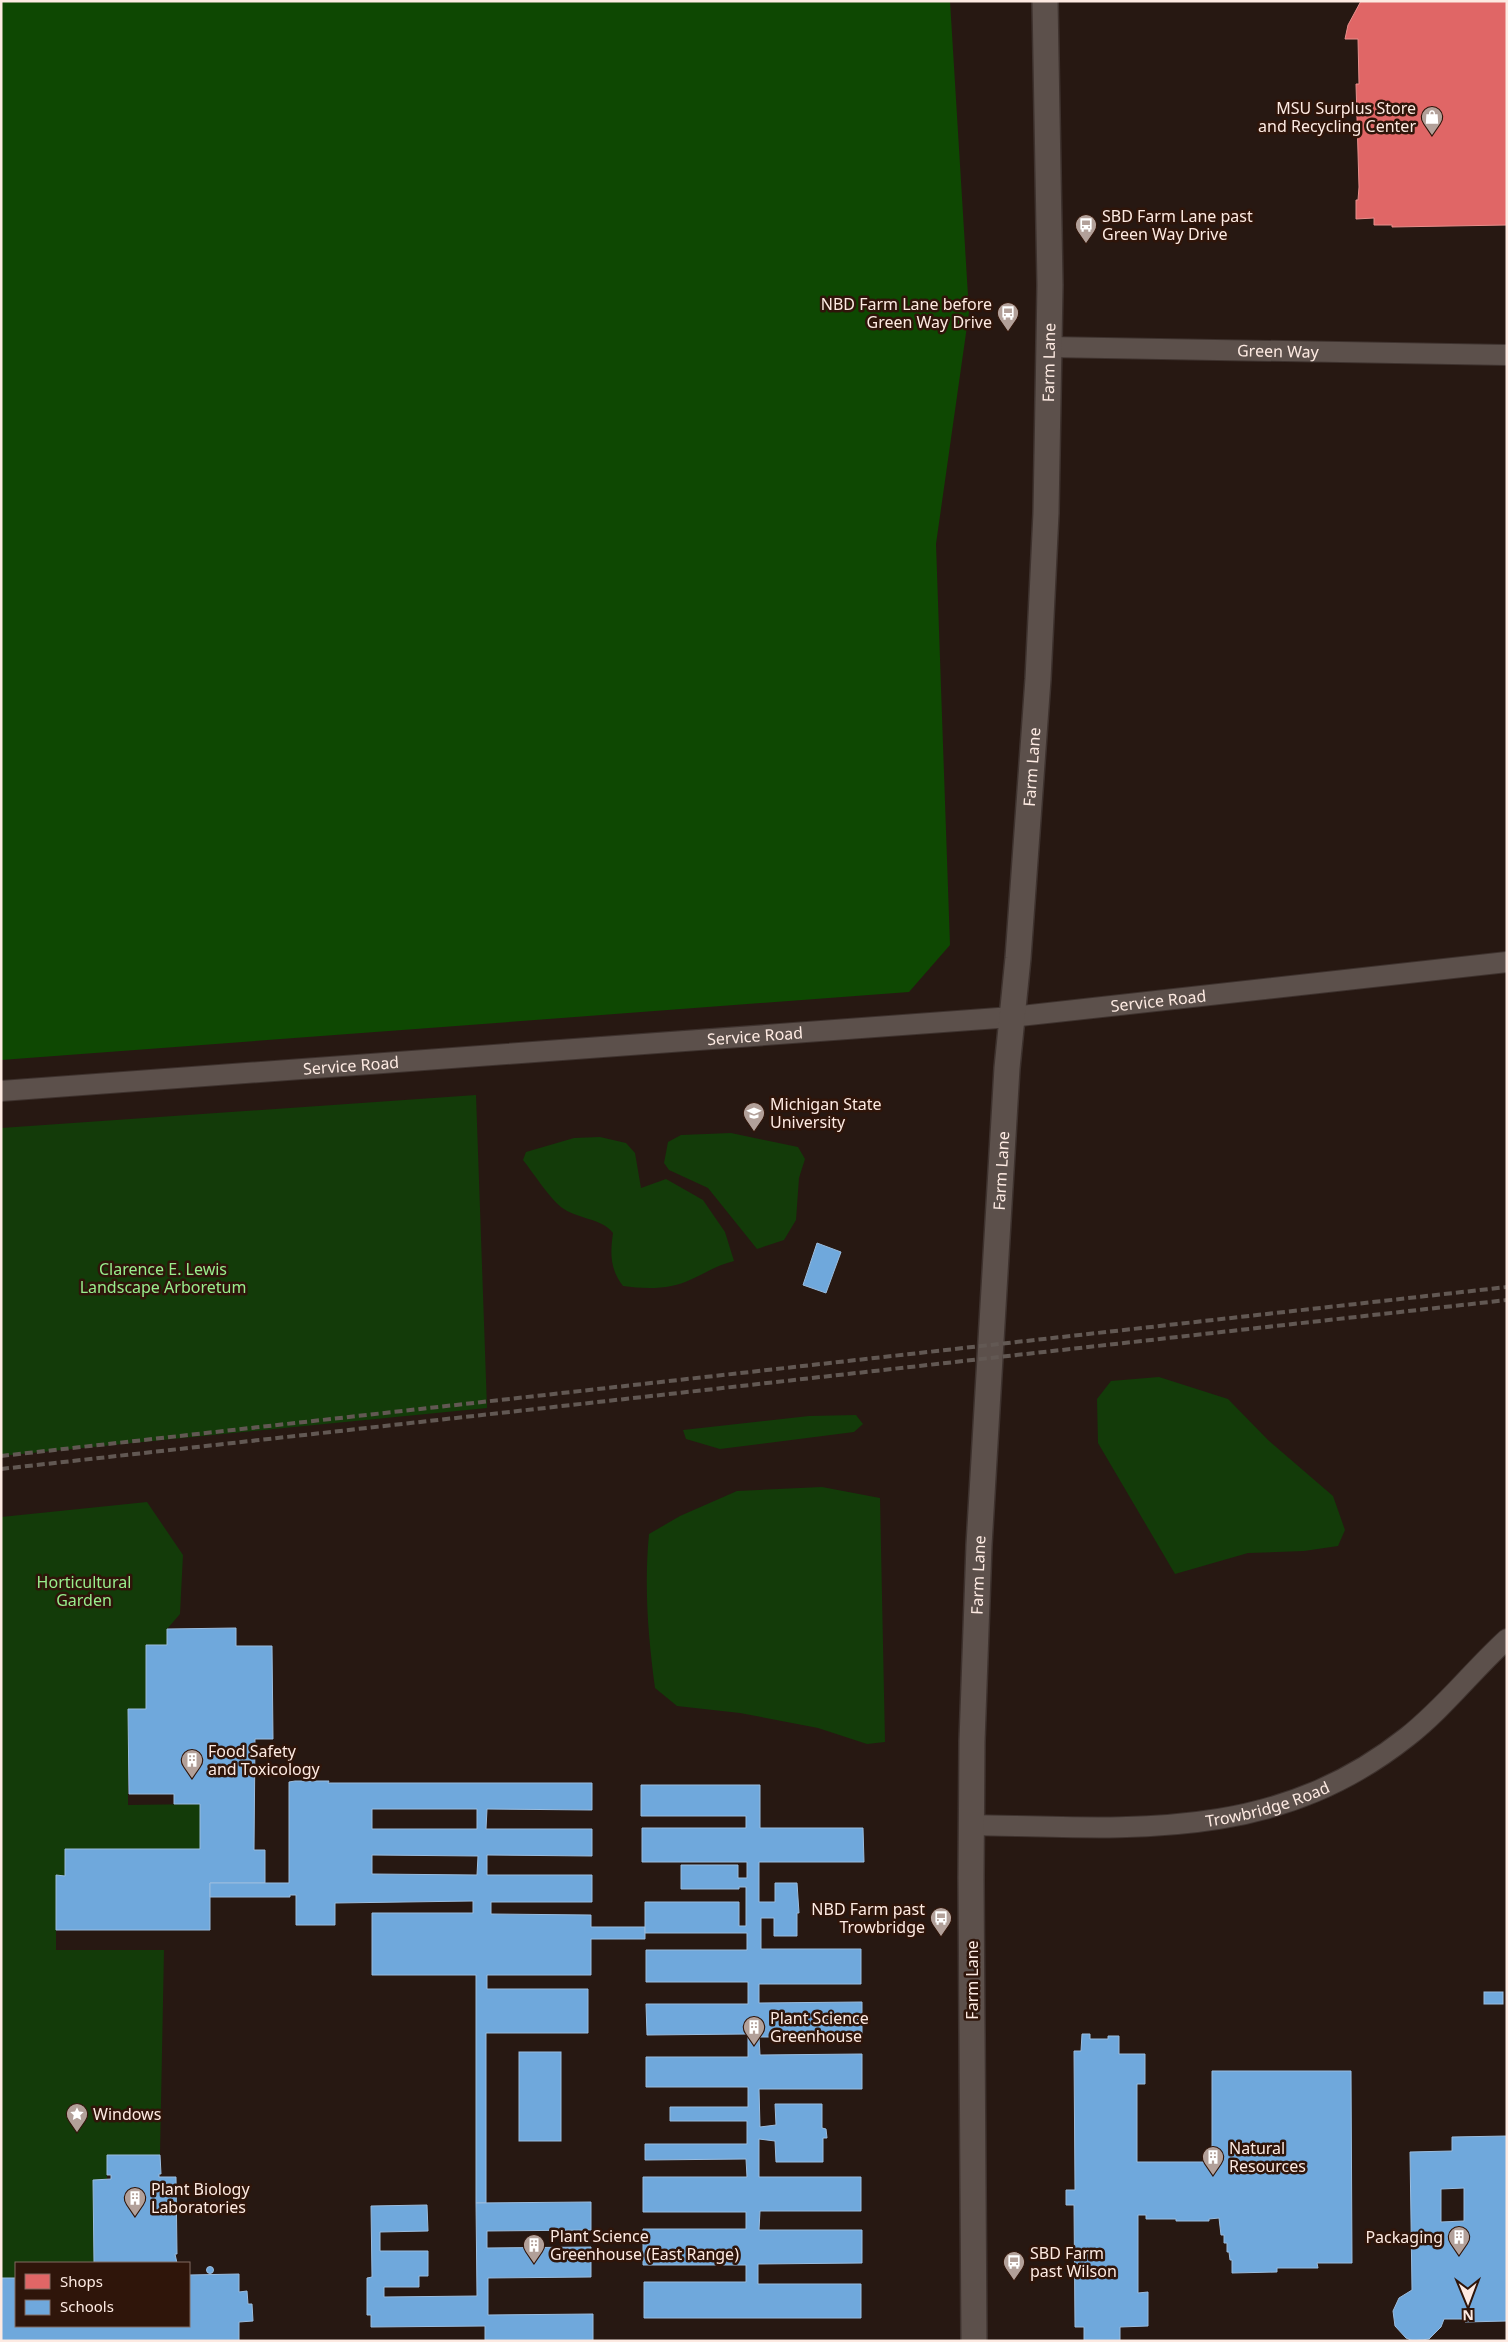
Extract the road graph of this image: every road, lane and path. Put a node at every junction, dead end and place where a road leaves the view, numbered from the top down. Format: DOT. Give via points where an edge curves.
graph roads {
  1 [pos="1045,1"];
  2 [pos="1049,347"];
  3 [pos="1507,355"];
  4 [pos="1507,962"];
  5 [pos="1012,1017"];
  6 [pos="1,1092"];
  7 [pos="1507,1640"];
  8 [pos="972,1826"];
  9 [pos="974,2341"];
  1 -- 2 [label="street, Farm Lane"];
  2 -- 3 [label="street, Green Way"];
  2 -- 5 [label="street, Farm Lane" via="1046,514 1038,680"];
  4 -- 5 [label="street, Service Road"];
  5 -- 6 [label="street, Service Road"];
  5 -- 8 [label="street, Farm Lane" via="979,1545"];
  7 -- 8 [label="street, Trowbridge Road" via="1482,1662 1434,1715 1399,1743 1355,1772 1276,1807 1226,1819 1175,1826"];
  8 -- 9 [label="street, Farm Lane"];
}
